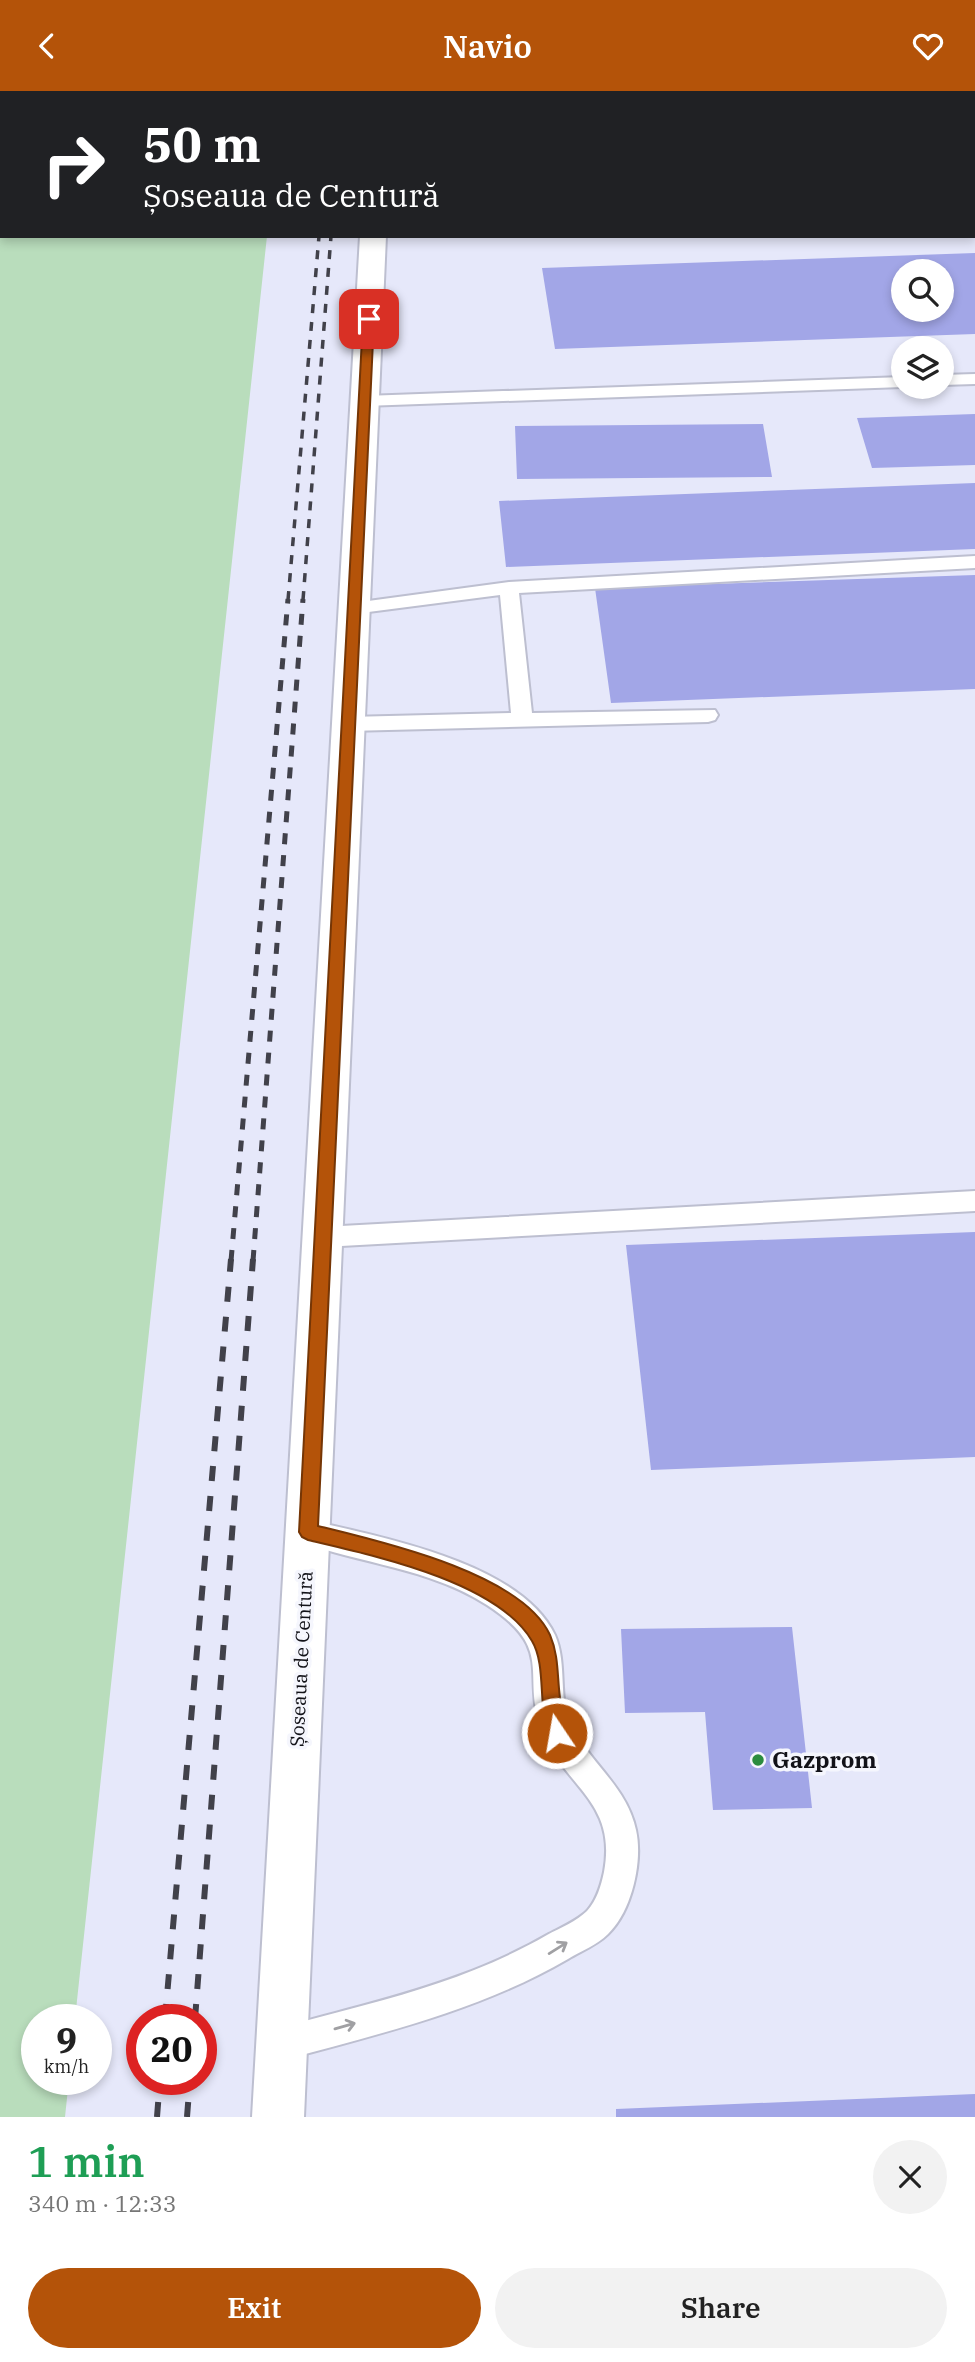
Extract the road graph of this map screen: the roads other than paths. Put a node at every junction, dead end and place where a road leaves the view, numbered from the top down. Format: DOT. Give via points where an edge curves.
graph roads {
  1 [pos="373,238"];
  2 [pos="975,379"];
  3 [pos="954,380"];
  4 [pos="891,382"];
  5 [pos="364,401"];
  6 [pos="975,562"];
  7 [pos="509,588"];
  8 [pos="353,608"];
  9 [pos="708,715"];
  10 [pos="522,720"];
  11 [pos="348,724"];
  12 [pos="975,1201"];
  13 [pos="323,1237"];
  14 [pos="308,1532"];
  15 [pos="280,2045"];
  16 [pos="278,2117"];
  1 -- 5 [label="main road, Șoseaua de Centură"];
  2 -- 3 [label="lane"];
  4 -- 5 [label="lane"];
  5 -- 8 [label="main road, Șoseaua de Centură"];
  6 -- 7 [label="lane"];
  7 -- 8 [label="lane"];
  7 -- 10 [label="lane"];
  8 -- 11 [label="main road, Șoseaua de Centură"];
  9 -- 10 [label="lane"];
  10 -- 11 [label="lane"];
  11 -- 13 [label="main road, Șoseaua de Centură"];
  12 -- 13 [label="lane"];
  13 -- 14 [label="main road, Șoseaua de Centură"];
  14 -- 15 [label="main road, Șoseaua de Centură"];
  15 -- 14 [label="lane, one-way" via="461,1992 544,1956 599,1921 622,1873 621,1832 612,1801 557,1733 541,1637 517,1609 462,1579 403,1555"];
  15 -- 16 [label="main road, Șoseaua de Centură"];
}
